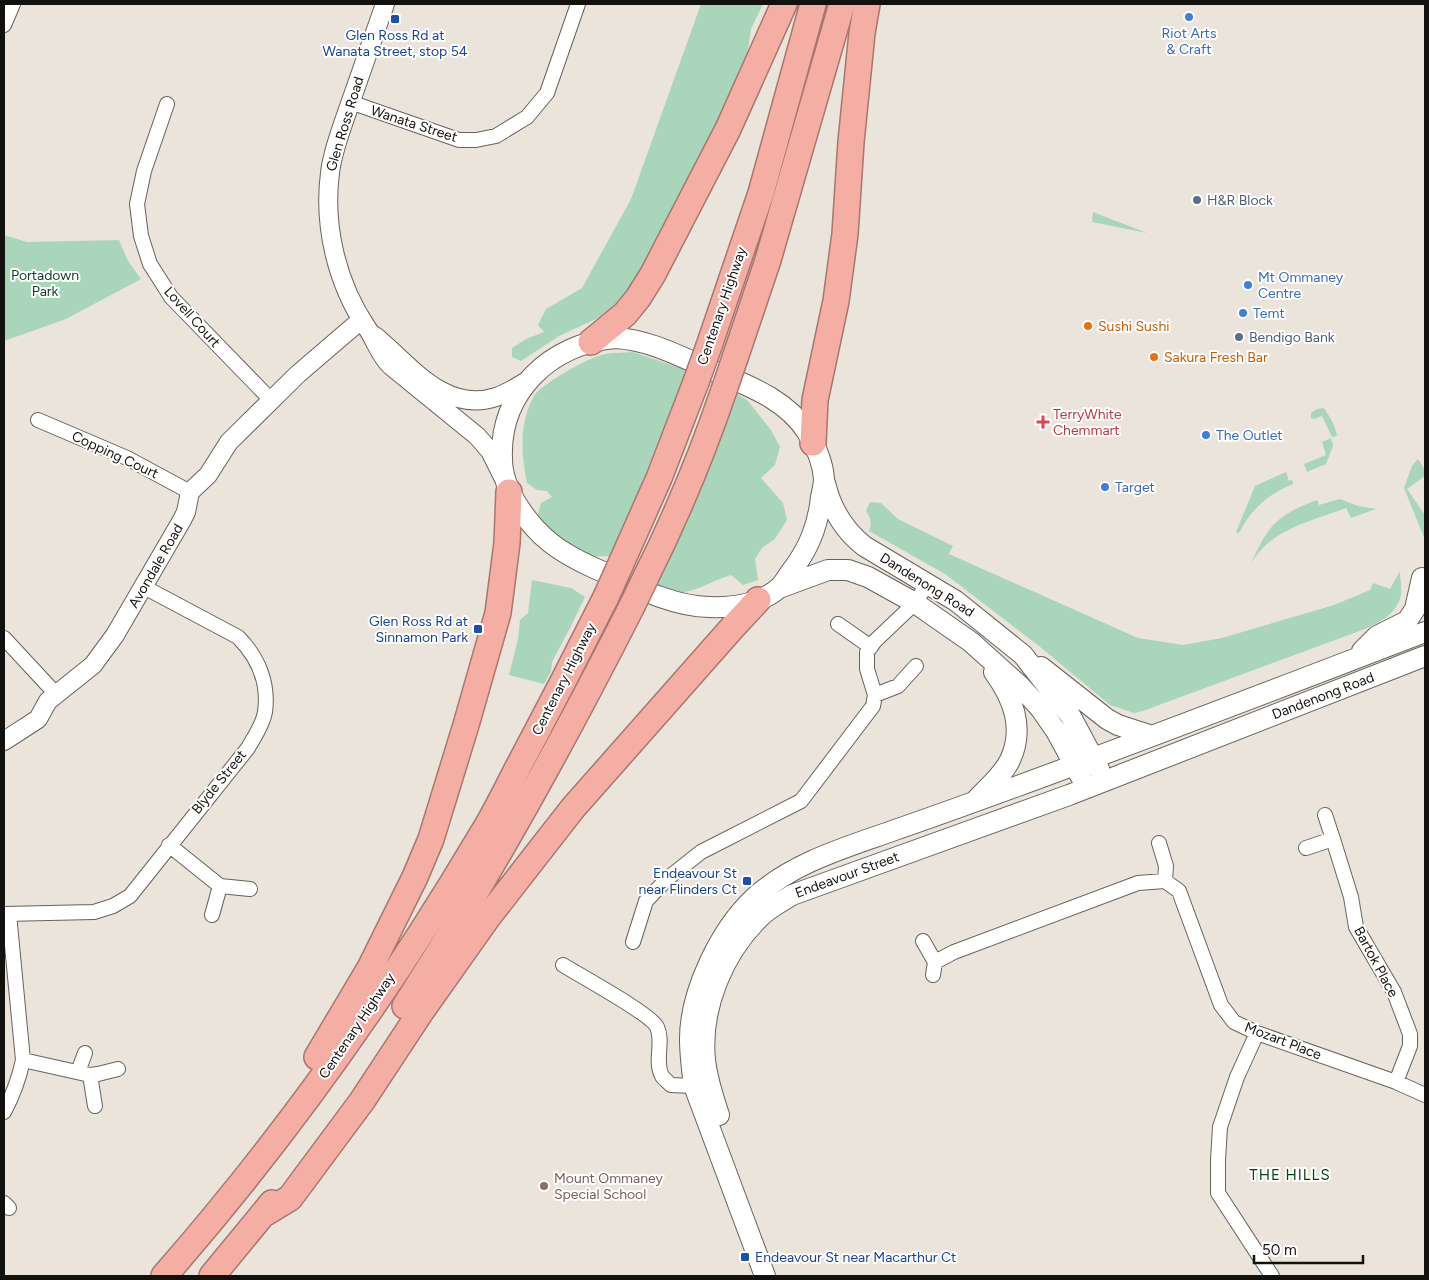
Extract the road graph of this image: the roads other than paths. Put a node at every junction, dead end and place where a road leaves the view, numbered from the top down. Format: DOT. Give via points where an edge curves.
graph roads {
  1 [pos="14,4"];
  2 [pos="385,4"];
  3 [pos="578,4"];
  4 [pos="784,4"];
  5 [pos="814,4"];
  6 [pos="842,4"];
  7 [pos="867,4"];
  8 [pos="4,25"];
  9 [pos="350,102"];
  10 [pos="167,104"];
  11 [pos="365,325"];
  12 [pos="591,342"];
  13 [pos="530,378"];
  14 [pos="270,400"];
  15 [pos="38,420"];
  16 [pos="813,443"];
  17 [pos="824,479"];
  18 [pos="506,485"];
  19 [pos="190,492"];
  20 [pos="1422,578"];
  21 [pos="928,582"];
  22 [pos="144,587"];
  23 [pos="779,588"];
  24 [pos="758,600"];
  25 [pos="915,604"];
  26 [pos="838,624"];
  27 [pos="1425,632"];
  28 [pos="4,638"];
  29 [pos="974,644"];
  30 [pos="871,647"];
  31 [pos="1023,655"];
  32 [pos="1425,656"];
  33 [pos="1355,658"];
  34 [pos="916,666"];
  35 [pos="56,694"];
  36 [pos="875,695"];
  37 [pos="1152,736"];
  38 [pos="4,741"];
  39 [pos="1093,758"];
  40 [pos="1072,766"];
  41 [pos="1105,781"];
  42 [pos="1086,788"];
  43 [pos="974,802"];
  44 [pos="1325,815"];
  45 [pos="1333,840"];
  46 [pos="1159,843"];
  47 [pos="169,845"];
  48 [pos="1306,848"];
  49 [pos="1165,882"];
  50 [pos="220,886"];
  51 [pos="250,889"];
  52 [pos="6,914"];
  53 [pos="212,915"];
  54 [pos="923,940"];
  55 [pos="633,942"];
  56 [pos="562,965"];
  57 [pos="1257,1033"];
  58 [pos="85,1053"];
  59 [pos="23,1060"];
  60 [pos="118,1069"];
  61 [pos="84,1073"];
  62 [pos="1396,1082"];
  63 [pos="694,1086"];
  64 [pos="1425,1095"];
  65 [pos="306,1099"];
  66 [pos="95,1106"];
  67 [pos="4,1112"];
  68 [pos="262,1215"];
  69 [pos="164,1276"];
  70 [pos="212,1276"];
  71 [pos="765,1276"];
  72 [pos="780,1276"];
  73 [pos="1272,1276"];
  1 -- 8 [label="street"];
  2 -- 9 [label="street, Glen Ross Road"];
  3 -- 9 [label="street, Wanata Street" via="547,93 527,117 496,136 459,140"];
  4 -- 12 [label="highway" via="728,129 653,274 625,314"];
  5 -- 65 [label="highway, Centenary Highway, bridge" via="761,193 709,346 659,478 606,596 482,835 410,948"];
  6 -- 68 [label="highway, Centenary Highway, bridge" via="768,260 708,437 668,532 556,752 474,894 312,1147"];
  7 -- 16 [label="highway" via="851,142 844,244 836,302 814,400"];
  9 -- 11 [label="street, Glen Ross Road" via="330,172 330,217 333,249 343,283"];
  10 -- 14 [label="street, Lovell Court" via="144,171 137,204 150,264 171,297"];
  11 -- 13 [label="street, Glen Ross Road" via="431,385 452,396 473,400 495,397"];
  11 -- 14 [label="street" via="298,374"];
  11 -- 18 [label="street, Glen Ross Road" via="381,356 391,366 484,443"];
  12 -- 13 [label="main road, Dandenong Road" via="557,356"];
  12 -- 16 [label="main road, Dandenong Road" via="616,338 640,341 753,388 790,412"];
  13 -- 18 [label="main road, Dandenong Road" via="504,427 502,461"];
  14 -- 19 [label="street" via="229,442 208,475"];
  15 -- 19 [label="street, Copping Court" via="127,458"];
  16 -- 17 [label="main road, Dandenong Road"];
  17 -- 21 [label="main road, Dandenong Road" via="837,515 854,538"];
  17 -- 23 [label="main road" via="811,539"];
  18 -- 24 [label="main road" via="544,539 578,561 680,603 732,606"];
  18 -- 65 [label="highway" via="507,543 498,613 437,821 415,877 370,968 306,1075"];
  19 -- 22 [label="street, Avondale Road" via="186,512"];
  20 -- 33 [label="main road" via="1416,609 1407,621 1377,636"];
  21 -- 25 [label="street"];
  21 -- 31 [label="main road, Dandenong Road" via="964,606"];
  22 -- 35 [label="street, Avondale Road" via="93,665"];
  22 -- 47 [label="street, Blyde Street" via="238,637 256,659 264,681 265,713 248,748"];
  23 -- 24 [label="main road"];
  23 -- 25 [label="main road, Dandenong Road" via="828,570 848,570 868,577"];
  24 -- 68 [label="highway" via="573,808 471,939 362,1101 290,1198"];
  25 -- 29 [label="main road, Dandenong Road"];
  25 -- 30 [label="street"];
  26 -- 30 [label="street"];
  27 -- 33 [label="main road, Dandenong Road"];
  28 -- 35 [label="street"];
  29 -- 40 [label="main road, Dandenong Road" via="1040,708 1056,731"];
  29 -- 43 [label="main road" via="1012,700 1017,734 1010,760"];
  30 -- 36 [label="street" via="867,652 867,669"];
  31 -- 37 [label="main road" via="1107,719"];
  31 -- 39 [label="main road, Dandenong Road" via="1070,715"];
  32 -- 41 [label="main road, Dandenong Road"];
  33 -- 37 [label="main road, Dandenong Road"];
  34 -- 36 [label="street" via="898,686"];
  35 -- 38 [label="street, Avondale Road" via="38,719"];
  36 -- 55 [label="street" via="874,706 801,801 701,852 667,879 646,901"];
  37 -- 39 [label="main road, Dandenong Road"];
  39 -- 40 [label="main road, Dandenong Road"];
  39 -- 41 [label="main road, Dandenong Road"];
  40 -- 42 [label="main road, Dandenong Road"];
  40 -- 43 [label="main road, Endeavour Street"];
  41 -- 42 [label="main road, Endeavour Street"];
  42 -- 72 [label="main road, Endeavour Street" via="792,895 746,932 725,964 709,1009 705,1058 711,1090 725,1131"];
  43 -- 63 [label="main road, Endeavour Street" via="820,857 782,876 755,896 723,935 702,982 690,1037"];
  44 -- 45 [label="street, Bartok Place"];
  45 -- 48 [label="street"];
  45 -- 62 [label="street, Bartok Place" via="1351,897 1356,927 1394,992 1410,1034 1410,1046"];
  46 -- 49 [label="street" via="1166,866"];
  47 -- 50 [label="street"];
  47 -- 52 [label="street, Blyde Street" via="130,896 113,906 94,912"];
  49 -- 54 [label="street" via="1138,883 954,952 934,968"];
  49 -- 57 [label="street, Mozart Place" via="1179,891 1221,1005 1234,1022"];
  50 -- 51 [label="street"];
  50 -- 53 [label="street"];
  52 -- 59 [label="street"];
  56 -- 63 [label="street" via="656,1023 660,1033 662,1077 671,1085"];
  57 -- 62 [label="street, Mozart Place"];
  57 -- 73 [label="street" via="1237,1077 1220,1128 1218,1193"];
  58 -- 61 [label="street"];
  59 -- 61 [label="street"];
  59 -- 67 [label="street" via="14,1094"];
  60 -- 61 [label="street" via="98,1074"];
  61 -- 66 [label="street"];
  62 -- 64 [label="street, Mozart Place"];
  63 -- 71 [label="main road, Endeavour Street"];
  65 -- 69 [label="highway, Centenary Highway" via="247,1178"];
  68 -- 70 [label="highway, Centenary Highway"];
}
